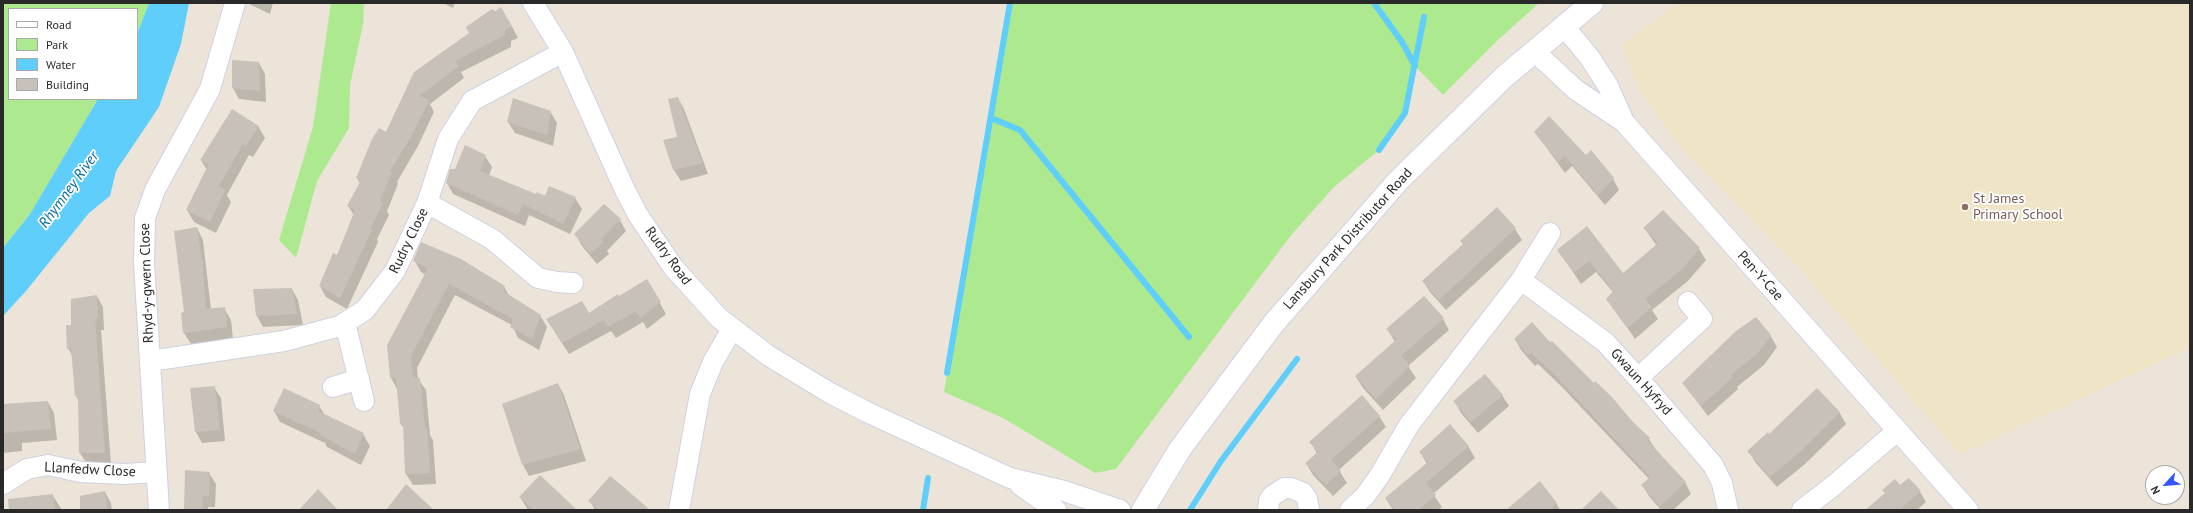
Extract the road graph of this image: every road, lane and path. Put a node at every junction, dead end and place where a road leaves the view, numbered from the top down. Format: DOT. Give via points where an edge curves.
graph roads {
  1 [pos="235,3"];
  2 [pos="533,3"];
  3 [pos="1592,3"];
  4 [pos="1564,26"];
  5 [pos="563,52"];
  6 [pos="1534,52"];
  7 [pos="1624,122"];
  8 [pos="427,203"];
  9 [pos="1550,233"];
  10 [pos="1521,280"];
  11 [pos="573,283"];
  12 [pos="1688,302"];
  13 [pos="344,323"];
  14 [pos="732,329"];
  15 [pos="150,361"];
  16 [pos="1638,378"];
  17 [pos="359,379"];
  18 [pos="333,387"];
  19 [pos="364,401"];
  20 [pos="1897,431"];
  21 [pos="157,472"];
  22 [pos="1010,478"];
  23 [pos="3,484"];
  24 [pos="159,510"];
  25 [pos="679,510"];
  26 [pos="1056,510"];
  27 [pos="1120,510"];
  28 [pos="1143,510"];
  29 [pos="1268,510"];
  30 [pos="1309,510"];
  31 [pos="1350,510"];
  32 [pos="1728,510"];
  33 [pos="1802,510"];
  34 [pos="1968,510"];
  1 -- 15 [label="street, Rhyd-y-gwern Close" via="210,89 155,190 145,218 144,263"];
  2 -- 5 [label="street, Rudry Road"];
  3 -- 4 [label="street, Lansbury Park Distributor Road"];
  4 -- 6 [label="street, Lansbury Park Distributor Road"];
  4 -- 7 [label="street, Pen-Y-Cae" via="1590,58 1608,86"];
  5 -- 8 [label="street, Rudry Close" via="472,101 448,139"];
  5 -- 14 [label="street, Rudry Road" via="638,215 690,287"];
  6 -- 7 [label="street, Pen-Y-Cae" via="1581,94"];
  6 -- 28 [label="street, Lansbury Park Distributor Road" via="1504,77 1398,181 1274,323 1180,449"];
  7 -- 20 [label="street, Pen-Y-Cae"];
  8 -- 11 [label="street" via="492,240 538,278"];
  8 -- 13 [label="street, Rudry Close" via="395,272 365,310"];
  9 -- 10 [label="street"];
  10 -- 16 [label="street, Gwaun Hyfryd" via="1605,342"];
  10 -- 31 [label="street" via="1409,425 1365,496"];
  12 -- 16 [label="street" via="1702,318"];
  13 -- 15 [label="street, Rudry Close" via="284,341"];
  13 -- 17 [label="street"];
  14 -- 22 [label="street, Rudry Road" via="769,356 830,392"];
  14 -- 25 [label="street" via="713,362 700,394"];
  15 -- 21 [label="street, Rhyd-y-gwern Close"];
  16 -- 32 [label="street, Gwaun Hyfryd" via="1713,465 1722,483"];
  17 -- 18 [label="street"];
  17 -- 19 [label="street"];
  20 -- 33 [label="street" via="1834,486"];
  20 -- 34 [label="street, Pen-Y-Cae"];
  21 -- 23 [label="street, Llanfedw Close" via="81,472 48,465 27,469"];
  21 -- 24 [label="street, Rhyd-y-gwern Close"];
  22 -- 26 [label="street"];
  22 -- 27 [label="street" via="1064,491"];
  29 -- 30 [label="street" via="1272,496 1284,488 1303,493"];
}
